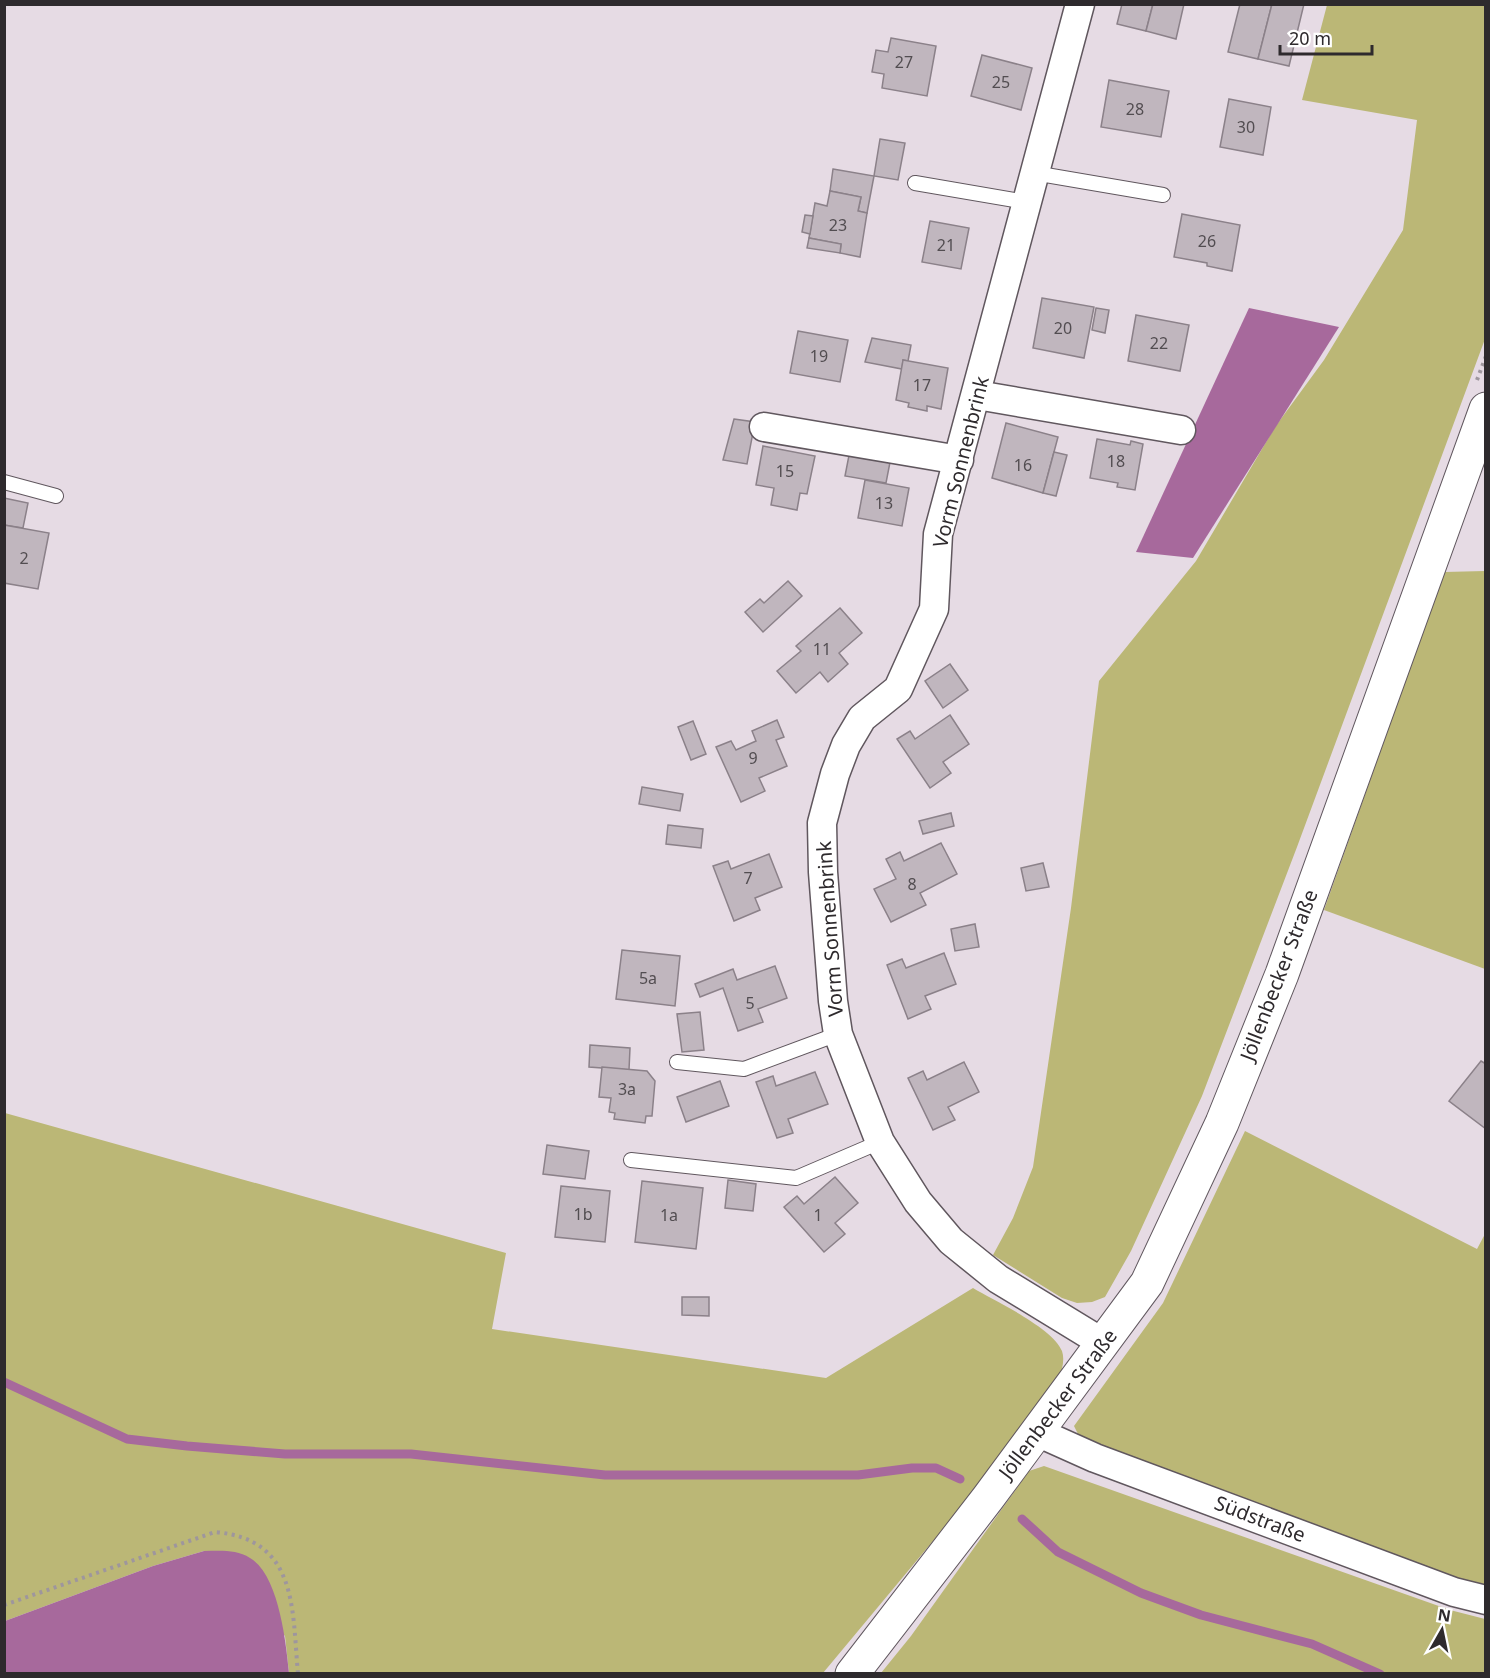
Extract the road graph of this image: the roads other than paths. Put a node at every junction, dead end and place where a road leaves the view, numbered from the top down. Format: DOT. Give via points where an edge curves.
graph roads {
  1 [pos="1080,4"];
  2 [pos="1035,173"];
  3 [pos="915,183"];
  4 [pos="1164,195"];
  5 [pos="1026,202"];
  6 [pos="977,395"];
  7 [pos="1485,409"];
  8 [pos="764,427"];
  9 [pos="1181,429"];
  10 [pos="958,460"];
  11 [pos="4,482"];
  12 [pos="56,496"];
  13 [pos="838,1034"];
  14 [pos="677,1062"];
  15 [pos="880,1142"];
  16 [pos="631,1160"];
  17 [pos="1103,1343"];
  18 [pos="1037,1432"];
  19 [pos="1485,1600"];
  20 [pos="852,1674"];
  1 -- 2 [label="street, Vorm Sonnenbrink"];
  2 -- 4 [label="lane"];
  2 -- 5 [label="street, Vorm Sonnenbrink"];
  3 -- 5 [label="lane"];
  5 -- 6 [label="street, Vorm Sonnenbrink"];
  6 -- 9 [label="street"];
  6 -- 10 [label="street, Vorm Sonnenbrink"];
  7 -- 17 [label="main road, Jöllenbecker Straße" via="1285,964 1222,1123 1148,1283"];
  8 -- 10 [label="street"];
  10 -- 13 [label="street, Vorm Sonnenbrink" via="938,534 934,609 898,688 862,718 846,745 822,823"];
  11 -- 12 [label="lane"];
  13 -- 14 [label="lane" via="744,1069"];
  13 -- 15 [label="street, Vorm Sonnenbrink"];
  15 -- 16 [label="lane" via="796,1178"];
  15 -- 17 [label="street, Vorm Sonnenbrink" via="918,1202 951,1241 998,1279"];
  17 -- 18 [label="main road, Jöllenbecker Straße"];
  18 -- 19 [label="street, Südstraße" via="1095,1458 1454,1592"];
  18 -- 20 [label="main road, Jöllenbecker Straße"];
}
